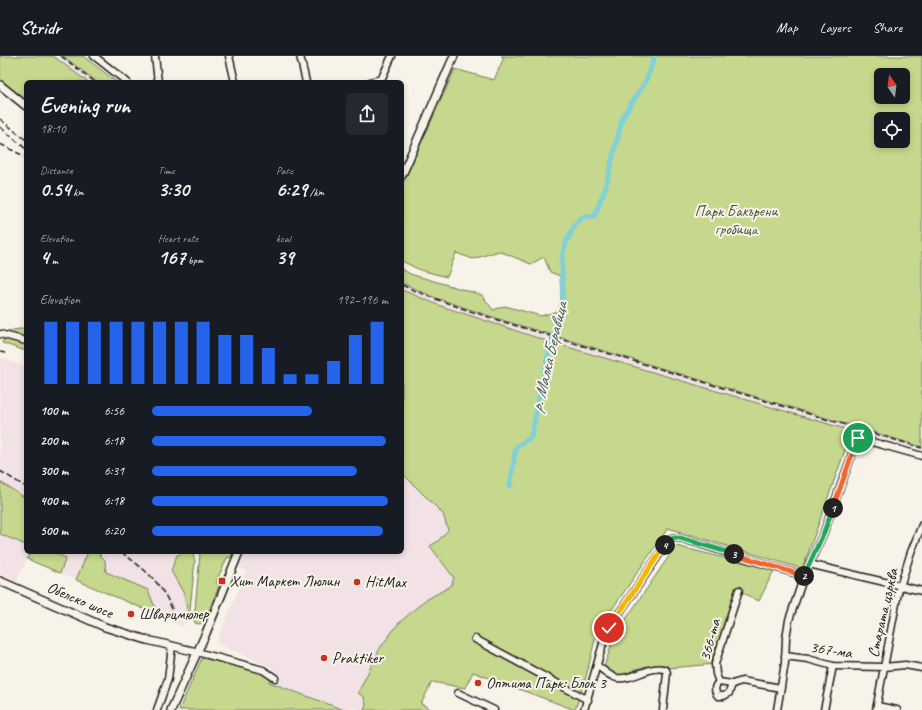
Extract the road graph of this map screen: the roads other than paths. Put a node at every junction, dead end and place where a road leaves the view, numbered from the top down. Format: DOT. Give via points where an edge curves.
graph roads {
  1 [pos="94,56"];
  2 [pos="155,56"];
  3 [pos="229,56"];
  4 [pos="300,56"];
  5 [pos="392,56"];
  6 [pos="454,56"];
  7 [pos="124,80"];
  8 [pos="158,80"];
  9 [pos="235,80"];
  10 [pos="306,80"];
  11 [pos="380,80"];
  12 [pos="0,86"];
  13 [pos="24,104"];
  14 [pos="404,170"];
  15 [pos="0,334"];
  16 [pos="24,340"];
  17 [pos="922,456"];
  18 [pos="922,525"];
  19 [pos="238,554"];
  20 [pos="809,564"];
  21 [pos="804,576"];
  22 [pos="0,581"];
  23 [pos="900,586"];
  24 [pos="739,590"];
  25 [pos="922,591"];
  26 [pos="475,639"];
  27 [pos="172,646"];
  28 [pos="197,652"];
  29 [pos="785,656"];
  30 [pos="598,666"];
  31 [pos="833,666"];
  32 [pos="884,667"];
  33 [pos="922,668"];
  34 [pos="275,678"];
  35 [pos="719,682"];
  36 [pos="732,684"];
  37 [pos="781,688"];
  38 [pos="458,693"];
  39 [pos="588,700"];
  40 [pos="877,708"];
  41 [pos="157,710"];
  42 [pos="171,710"];
  43 [pos="492,710"];
  44 [pos="584,710"];
  45 [pos="663,710"];
  46 [pos="777,710"];
  47 [pos="824,710"];
  48 [pos="897,710"];
  1 -- 7 [label="street"];
  2 -- 8 [label="street"];
  3 -- 9 [label="street"];
  4 -- 10 [label="street"];
  5 -- 11 [label="street"];
  6 -- 14 [label="street"];
  12 -- 13 [label="street"];
  15 -- 16 [label="street"];
  17 -- 20 [label="street" via="858,438 824,532"];
  18 -- 23 [label="street, Старата църква"];
  19 -- 28 [label="street"];
  20 -- 21 [label="street"];
  20 -- 23 [label="street"];
  21 -- 29 [label="street" via="789,620"];
  21 -- 30 [label="street" via="680,538 672,538 609,628"];
  22 -- 27 [label="street, Обелско шосе" via="105,627"];
  23 -- 25 [label="street"];
  23 -- 32 [label="street, Старата църква"];
  24 -- 35 [label="street, 366-та" via="714,664"];
  26 -- 39 [label="street"];
  27 -- 28 [label="street, Обелско шосе"];
  27 -- 41 [label="street" via="168,679"];
  28 -- 34 [label="street" via="263,670"];
  28 -- 42 [label="street"];
  29 -- 31 [label="street, 367-ма"];
  29 -- 37 [label="street"];
  30 -- 39 [label="street"];
  30 -- 45 [label="street" via="618,679 664,668 667,673"];
  31 -- 32 [label="street, 367-ма"];
  31 -- 47 [label="street"];
  32 -- 33 [label="street, 367-ма" via="905,665"];
  32 -- 40 [label="street, Старата църква"];
  35 -- 36 [label="street, 366-та"];
  35 -- 36 [label="street" via="715,690 721,697 729,693"];
  36 -- 37 [label="street, 366-та" via="742,681"];
  37 -- 46 [label="street"];
  38 -- 43 [label="street"];
  39 -- 44 [label="street"];
  40 -- 48 [label="street"];
}
